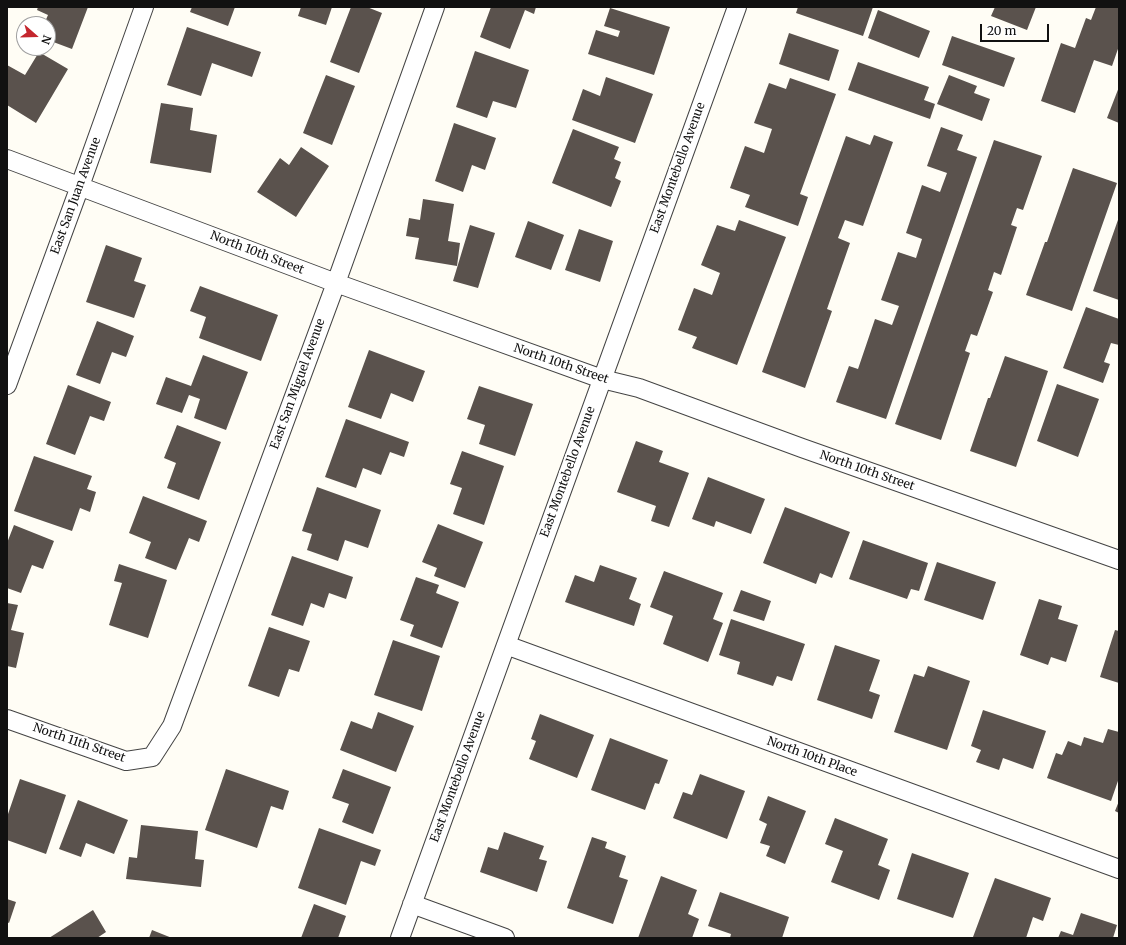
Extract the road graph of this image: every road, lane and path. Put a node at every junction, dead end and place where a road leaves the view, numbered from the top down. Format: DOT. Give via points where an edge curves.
graph roads {
  1 [pos="144,7"];
  2 [pos="435,7"];
  3 [pos="737,7"];
  4 [pos="7,159"];
  5 [pos="80,186"];
  6 [pos="336,283"];
  7 [pos="602,380"];
  8 [pos="7,385"];
  9 [pos="1119,560"];
  10 [pos="506,645"];
  11 [pos="7,719"];
  12 [pos="152,757"];
  13 [pos="1119,869"];
  14 [pos="412,904"];
  15 [pos="400,938"];
  16 [pos="505,938"];
  1 -- 5 [label="street, East San Juan Avenue"];
  2 -- 6 [label="street, East San Miguel Avenue"];
  3 -- 7 [label="street, East Montebello Avenue"];
  4 -- 5 [label="street, North 10th Street"];
  5 -- 6 [label="street, North 10th Street"];
  5 -- 8 [label="street, East San Juan Avenue"];
  6 -- 7 [label="street, North 10th Street"];
  6 -- 12 [label="street, East San Miguel Avenue" via="172,726"];
  7 -- 9 [label="street, North 10th Street" via="639,388"];
  7 -- 10 [label="street, East Montebello Avenue"];
  10 -- 13 [label="street, North 10th Place"];
  10 -- 14 [label="street, East Montebello Avenue"];
  11 -- 12 [label="street, North 11th Street" via="126,761"];
  14 -- 15 [label="street, East Montebello Avenue"];
  14 -- 16 [label="street"];
}
